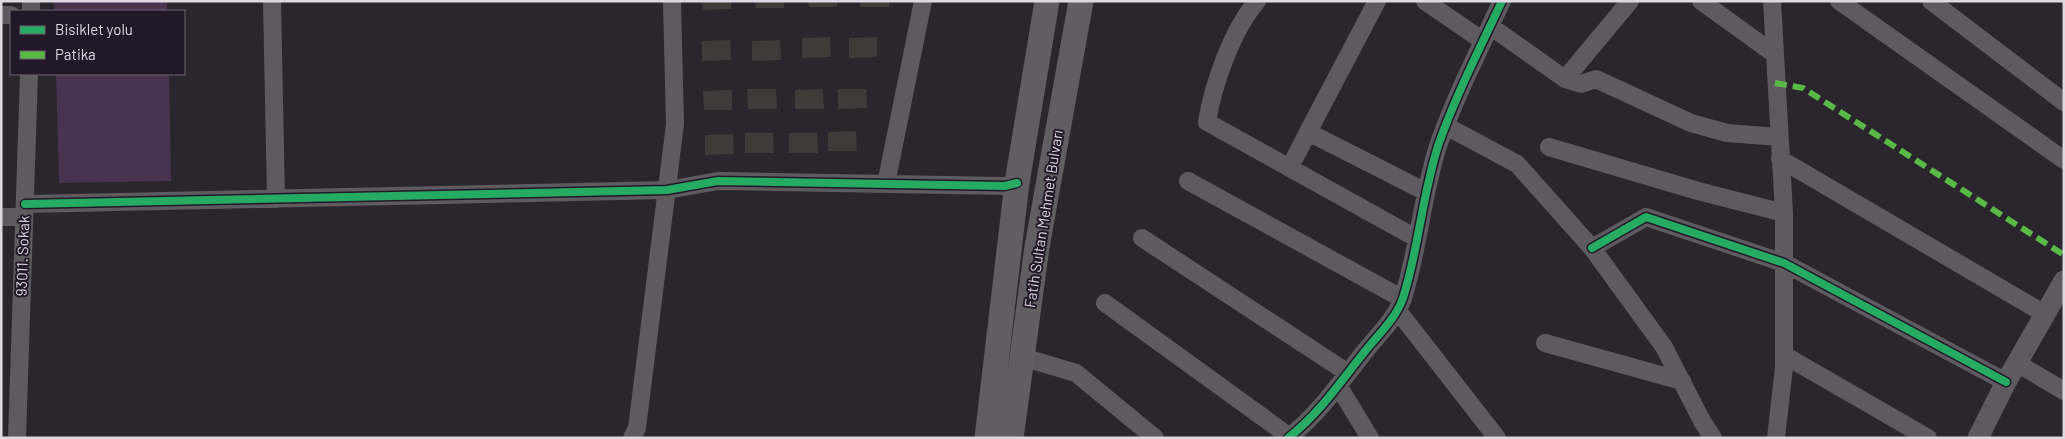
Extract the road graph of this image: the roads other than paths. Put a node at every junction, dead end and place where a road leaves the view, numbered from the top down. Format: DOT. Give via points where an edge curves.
graph roads {
  1 [pos="272,1"];
  2 [pos="672,1"];
  3 [pos="923,1"];
  4 [pos="1047,1"];
  5 [pos="1081,1"];
  6 [pos="1257,1"];
  7 [pos="1377,1"];
  8 [pos="1425,1"];
  9 [pos="1502,1"];
  10 [pos="1630,1"];
  11 [pos="1701,1"];
  12 [pos="1772,1"];
  13 [pos="1839,1"];
  14 [pos="1931,1"];
  15 [pos="1487,34"];
  16 [pos="1773,53"];
  17 [pos="29,75"];
  18 [pos="1565,79"];
  19 [pos="2064,102"];
  20 [pos="1446,126"];
  21 [pos="1308,132"];
  22 [pos="1779,137"];
  23 [pos="1549,147"];
  24 [pos="1780,159"];
  25 [pos="2064,160"];
  26 [pos="1290,167"];
  27 [pos="1188,181"];
  28 [pos="1017,183"];
  29 [pos="886,184"];
  30 [pos="667,190"];
  31 [pos="1426,192"];
  32 [pos="276,198"];
  33 [pos="24,210"];
  34 [pos="1784,213"];
  35 [pos="1,217"];
  36 [pos="1142,238"];
  37 [pos="1416,238"];
  38 [pos="1592,248"];
  39 [pos="1784,263"];
  40 [pos="2056,300"];
  41 [pos="1105,303"];
  42 [pos="1400,305"];
  43 [pos="1545,343"];
  44 [pos="1784,355"];
  45 [pos="1022,357"];
  46 [pos="2017,363"];
  47 [pos="1344,380"];
  48 [pos="1682,381"];
  49 [pos="2006,382"];
  50 [pos="2064,391"];
  51 [pos="1289,437"];
  52 [pos="17,438"];
  53 [pos="632,438"];
  54 [pos="987,438"];
  55 [pos="1011,438"];
  56 [pos="1155,438"];
  57 [pos="1370,438"];
  58 [pos="1497,438"];
  59 [pos="1713,438"];
  60 [pos="1776,438"];
  61 [pos="1928,438"];
  62 [pos="1978,438"];
  1 -- 32 [label="street"];
  2 -- 30 [label="street" via="675,124"];
  3 -- 29 [label="street"];
  4 -- 28 [label="main road, Fatih Sultan Mehmet Bulvarı"];
  5 -- 45 [label="main road, Fatih Sultan Mehmet Bulvarı" via="1037,246"];
  6 -- 26 [label="street" via="1245,15 1229,53 1211,100 1207,122"];
  7 -- 21 [label="street"];
  8 -- 15 [label="street"];
  9 -- 15 [label="street"];
  10 -- 18 [label="street"];
  11 -- 16 [label="street"];
  12 -- 16 [label="street"];
  13 -- 25 [label="street"];
  14 -- 19 [label="street"];
  15 -- 18 [label="street"];
  15 -- 20 [label="street"];
  16 -- 22 [label="street"];
  17 -- 33 [label="street, 93011. Sokak"];
  18 -- 22 [label="street" via="1581,84 1596,79 1691,123 1727,133"];
  20 -- 31 [label="street"];
  20 -- 38 [label="street" via="1517,164"];
  21 -- 26 [label="street"];
  21 -- 31 [label="street"];
  22 -- 24 [label="street"];
  23 -- 34 [label="street"];
  24 -- 34 [label="street"];
  24 -- 40 [label="street"];
  26 -- 37 [label="street"];
  27 -- 42 [label="street"];
  28 -- 29 [label="street" via="1005,186"];
  28 -- 54 [label="main road, Fatih Sultan Mehmet Bulvarı"];
  29 -- 30 [label="street" via="718,180"];
  30 -- 32 [label="street"];
  30 -- 53 [label="street" via="637,428"];
  31 -- 37 [label="street"];
  32 -- 33 [label="street"];
  33 -- 35 [label="street"];
  33 -- 52 [label="street, 93011. Sokak"];
  34 -- 39 [label="street"];
  36 -- 47 [label="street"];
  37 -- 42 [label="street"];
  38 -- 39 [label="street" via="1646,217"];
  38 -- 48 [label="street" via="1664,347"];
  39 -- 44 [label="street"];
  39 -- 49 [label="street"];
  40 -- 46 [label="street"];
  41 -- 51 [label="street"];
  42 -- 47 [label="street"];
  42 -- 58 [label="street"];
  43 -- 48 [label="street"];
  44 -- 60 [label="street"];
  44 -- 61 [label="street"];
  45 -- 55 [label="main road, Fatih Sultan Mehmet Bulvarı"];
  45 -- 56 [label="street" via="1076,373"];
  46 -- 49 [label="street"];
  46 -- 50 [label="street"];
  47 -- 51 [label="street"];
  47 -- 57 [label="street"];
  48 -- 59 [label="street"];
  49 -- 62 [label="street"];
}
